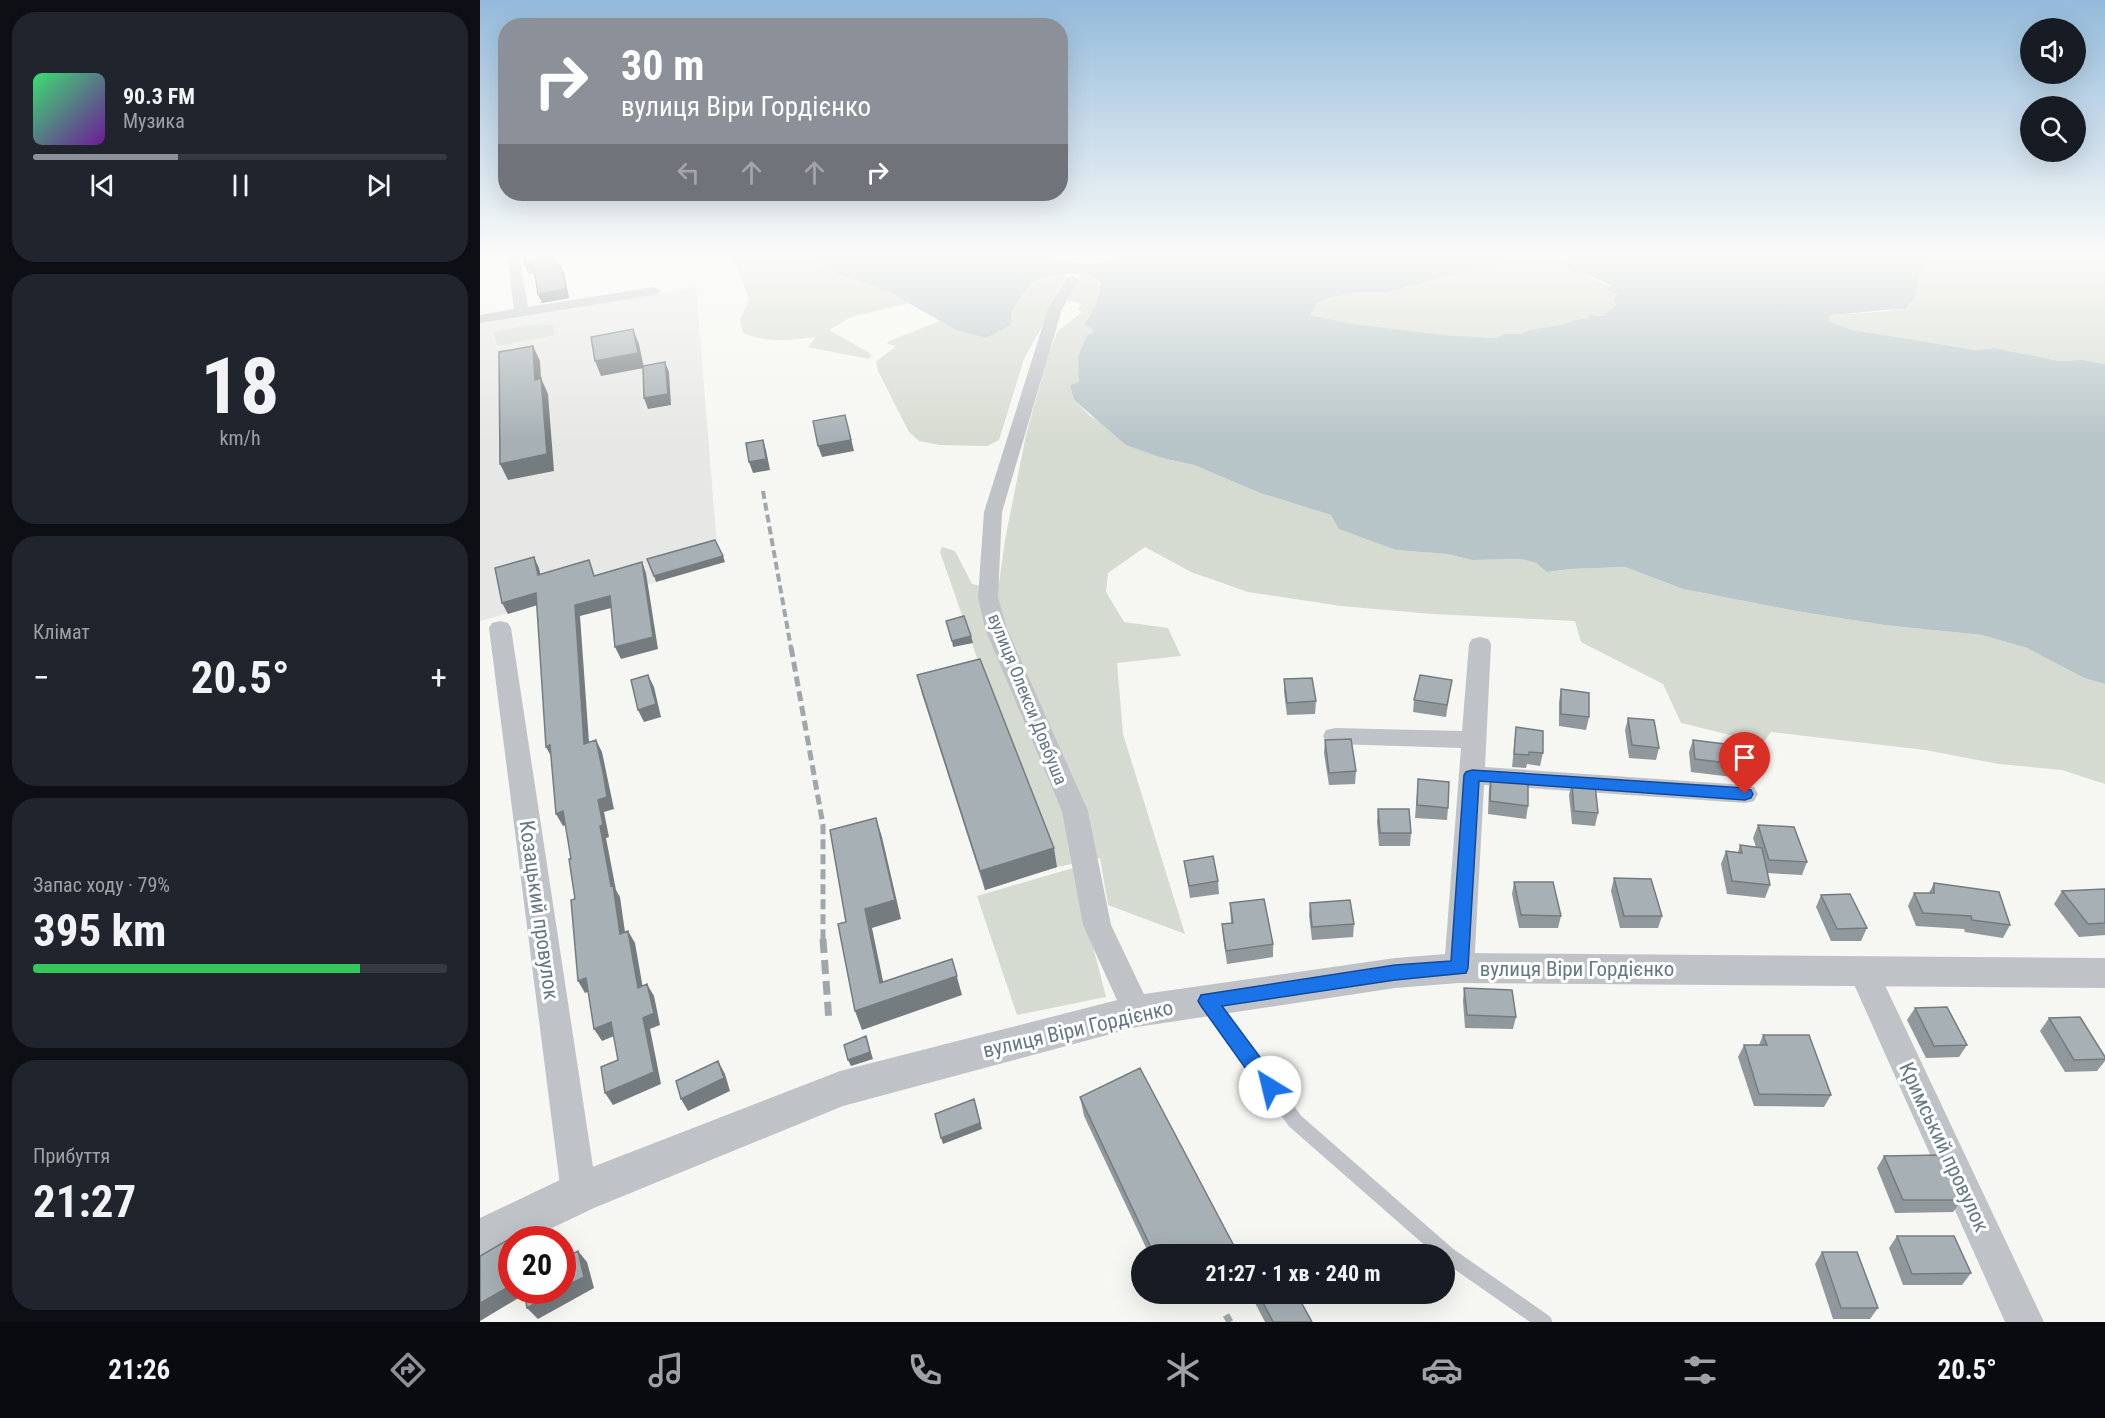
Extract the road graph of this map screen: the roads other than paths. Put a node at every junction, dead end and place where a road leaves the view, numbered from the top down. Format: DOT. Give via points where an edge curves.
graph roads {
  1 [pos="1053,317"];
  2 [pos="500,628"];
  3 [pos="1480,644"];
  4 [pos="1335,736"];
  5 [pos="1474,740"];
  6 [pos="1472,775"];
  7 [pos="1745,794"];
  8 [pos="1459,968"];
  9 [pos="1863,971"];
  10 [pos="2105,973"];
  11 [pos="1207,1001"];
  12 [pos="1137,1011"];
  13 [pos="579,1193"];
  14 [pos="480,1240"];
  15 [pos="1544,1322"];
  16 [pos="2025,1322"];
  1 -- 12 [label="street, вулиця Олекси Довбуша" via="993,512 988,597 996,629 1075,811 1097,926"];
  2 -- 13 [label="street, Козацький провулок"];
  3 -- 5 [label="street"];
  4 -- 5 [label="street"];
  5 -- 6 [label="street"];
  6 -- 7 [label="street"];
  6 -- 8 [label="street"];
  8 -- 9 [label="street, вулиця Віри Гордієнко"];
  8 -- 11 [label="street, вулиця Віри Гордієнко" via="1395,973"];
  9 -- 10 [label="street, вулиця Віри Гордієнко"];
  9 -- 16 [label="street, Кримський провулок"];
  11 -- 12 [label="street, вулиця Віри Гордієнко"];
  11 -- 15 [label="lane" via="1295,1121 1448,1255"];
  12 -- 13 [label="street, вулиця Віри Гордієнко" via="840,1089"];
  13 -- 14 [label="street, вулиця Віри Гордієнко"];
}
